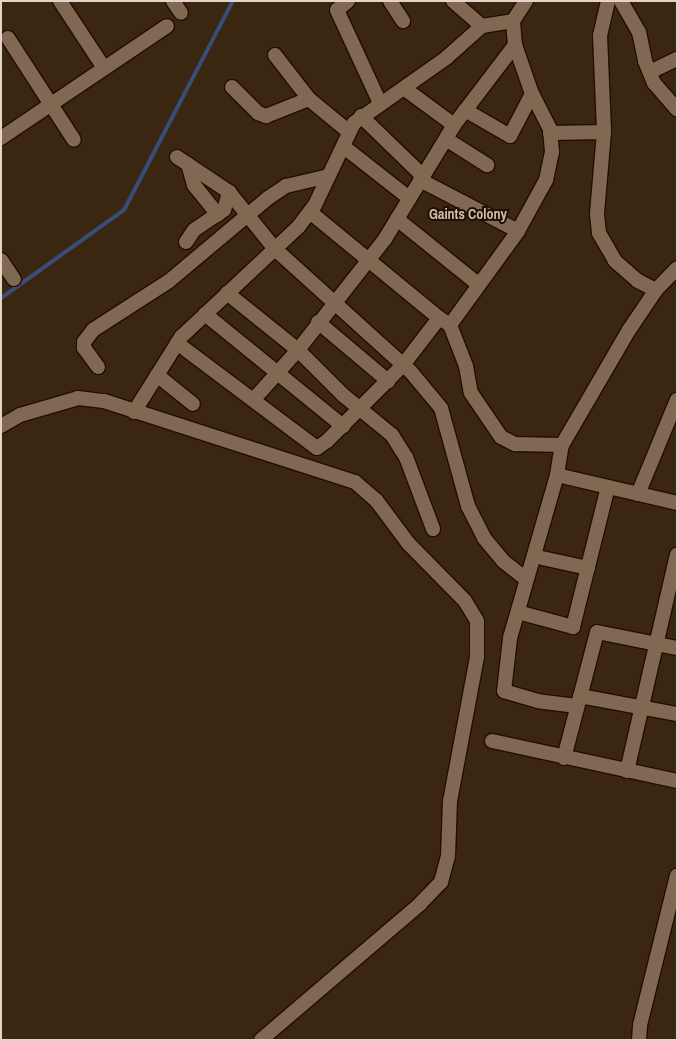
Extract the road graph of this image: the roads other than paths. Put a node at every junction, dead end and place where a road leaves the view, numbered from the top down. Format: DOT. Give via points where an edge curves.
graph roads {
  1 [pos="60,1"];
  2 [pos="173,1"];
  3 [pos="348,1"];
  4 [pos="390,1"];
  5 [pos="453,1"];
  6 [pos="526,1"];
  7 [pos="608,1"];
  8 [pos="621,1"];
  9 [pos="181,13"];
  10 [pos="403,21"];
  11 [pos="513,21"];
  12 [pos="167,26"];
  13 [pos="482,26"];
  14 [pos="8,38"];
  15 [pos="515,45"];
  16 [pos="275,55"];
  17 [pos="677,59"];
  18 [pos="104,68"];
  19 [pos="650,72"];
  20 [pos="232,87"];
  21 [pos="405,89"];
  22 [pos="532,94"];
  23 [pos="309,99"];
  24 [pos="380,103"];
  25 [pos="52,104"];
  26 [pos="677,109"];
  27 [pos="466,110"];
  28 [pos="361,116"];
  29 [pos="454,125"];
  30 [pos="348,131"];
  31 [pos="604,132"];
  32 [pos="550,133"];
  33 [pos="1,138"];
  34 [pos="446,139"];
  35 [pos="74,140"];
  36 [pos="344,147"];
  37 [pos="488,165"];
  38 [pos="329,176"];
  39 [pos="422,178"];
  40 [pos="229,192"];
  41 [pos="410,198"];
  42 [pos="310,212"];
  43 [pos="218,215"];
  44 [pos="248,216"];
  45 [pos="397,219"];
  46 [pos="518,231"];
  47 [pos="186,242"];
  48 [pos="275,249"];
  49 [pos="371,259"];
  50 [pos="1,260"];
  51 [pos="677,268"];
  52 [pos="14,279"];
  53 [pos="479,285"];
  54 [pos="656,290"];
  55 [pos="227,293"];
  56 [pos="334,300"];
  57 [pos="205,314"];
  58 [pos="445,321"];
  59 [pos="318,322"];
  60 [pos="177,343"];
  61 [pos="298,350"];
  62 [pos="403,365"];
  63 [pos="98,367"];
  64 [pos="276,372"];
  65 [pos="157,375"];
  66 [pos="388,381"];
  67 [pos="254,399"];
  68 [pos="677,400"];
  69 [pos="193,404"];
  70 [pos="361,409"];
  71 [pos="134,412"];
  72 [pos="1,426"];
  73 [pos="343,426"];
  74 [pos="562,445"];
  75 [pos="557,475"];
  76 [pos="608,487"];
  77 [pos="638,494"];
  78 [pos="677,503"];
  79 [pos="433,529"];
  80 [pos="677,556"];
  81 [pos="542,558"];
  82 [pos="588,568"];
  83 [pos="525,578"];
  84 [pos="525,614"];
  85 [pos="655,646"];
  86 [pos="677,648"];
  87 [pos="579,701"];
  88 [pos="640,706"];
  89 [pos="677,714"];
  90 [pos="492,742"];
  91 [pos="564,758"];
  92 [pos="627,771"];
  93 [pos="677,781"];
  94 [pos="677,875"];
  95 [pos="261,1040"];
  96 [pos="639,1040"];
  1 -- 18 [label="street"];
  2 -- 9 [label="street"];
  3 -- 24 [label="street" via="337,10"];
  4 -- 10 [label="street"];
  5 -- 13 [label="street"];
  6 -- 11 [label="street"];
  7 -- 31 [label="street" via="600,35"];
  8 -- 19 [label="street" via="640,32"];
  11 -- 13 [label="street"];
  11 -- 15 [label="street"];
  12 -- 18 [label="street"];
  13 -- 21 [label="street"];
  14 -- 25 [label="street"];
  15 -- 22 [label="street"];
  15 -- 27 [label="street"];
  16 -- 23 [label="street"];
  17 -- 19 [label="street"];
  18 -- 25 [label="street"];
  19 -- 26 [label="street"];
  20 -- 23 [label="street" via="258,113 266,116"];
  21 -- 24 [label="street"];
  21 -- 29 [label="street"];
  22 -- 27 [label="street" via="510,136"];
  22 -- 32 [label="street"];
  23 -- 30 [label="street"];
  24 -- 28 [label="street"];
  25 -- 33 [label="street"];
  25 -- 35 [label="street"];
  27 -- 29 [label="street"];
  28 -- 30 [label="street"];
  28 -- 39 [label="street"];
  29 -- 34 [label="street"];
  30 -- 36 [label="street"];
  31 -- 32 [label="street"];
  31 -- 54 [label="street" via="597,214 599,233 615,261 638,281"];
  32 -- 46 [label="street" via="552,152 546,180"];
  34 -- 37 [label="street"];
  34 -- 39 [label="street"];
  36 -- 38 [label="street"];
  36 -- 41 [label="street"];
  38 -- 42 [label="street"];
  38 -- 44 [label="street" via="286,186"];
  39 -- 41 [label="street"];
  39 -- 46 [label="street"];
  40 -- 43 [label="street" via="229,202"];
  40 -- 43 [label="street" via="182,160 194,185"];
  40 -- 44 [label="street"];
  41 -- 45 [label="street"];
  42 -- 48 [label="street"];
  42 -- 49 [label="street"];
  43 -- 47 [label="street" via="198,226"];
  44 -- 48 [label="street"];
  44 -- 63 [label="street" via="170,281 93,330 84,342 84,348"];
  45 -- 49 [label="street"];
  45 -- 53 [label="street"];
  46 -- 53 [label="street"];
  48 -- 55 [label="street"];
  48 -- 56 [label="street"];
  49 -- 56 [label="street"];
  49 -- 58 [label="street"];
  50 -- 52 [label="street"];
  51 -- 54 [label="street"];
  53 -- 58 [label="street"];
  54 -- 74 [label="street"];
  55 -- 57 [label="street"];
  55 -- 61 [label="street"];
  56 -- 59 [label="street"];
  56 -- 62 [label="street"];
  57 -- 60 [label="street"];
  57 -- 64 [label="street"];
  58 -- 62 [label="street"];
  58 -- 74 [label="street" via="466,366 471,393 501,437 514,444"];
  59 -- 61 [label="street"];
  59 -- 66 [label="street"];
  60 -- 65 [label="street"];
  60 -- 67 [label="street"];
  61 -- 64 [label="street"];
  61 -- 70 [label="street"];
  62 -- 66 [label="street"];
  62 -- 83 [label="street" via="440,408 468,506 484,538 503,561"];
  64 -- 67 [label="street"];
  64 -- 73 [label="street"];
  65 -- 69 [label="street"];
  65 -- 71 [label="street"];
  66 -- 70 [label="street"];
  67 -- 73 [label="street" via="317,448"];
  68 -- 77 [label="street"];
  70 -- 73 [label="street"];
  70 -- 79 [label="street" via="392,435 406,457"];
  71 -- 72 [label="street" via="78,398 20,415"];
  71 -- 95 [label="street" via="355,482 376,500 408,543 465,601 477,621 477,656 450,801 448,856 440,882 420,904"];
  74 -- 75 [label="street"];
  75 -- 76 [label="street"];
  75 -- 83 [label="street"];
  76 -- 77 [label="street"];
  76 -- 82 [label="street"];
  77 -- 78 [label="street"];
  80 -- 85 [label="street"];
  81 -- 82 [label="street"];
  82 -- 84 [label="street" via="574,627"];
  83 -- 87 [label="street" via="510,638 504,691 538,701"];
  85 -- 86 [label="street"];
  85 -- 87 [label="street" via="597,632"];
  85 -- 88 [label="street"];
  87 -- 88 [label="street"];
  87 -- 91 [label="street"];
  88 -- 89 [label="street"];
  88 -- 92 [label="street"];
  90 -- 91 [label="street"];
  91 -- 92 [label="street"];
  92 -- 93 [label="street"];
  94 -- 96 [label="street"];
}
